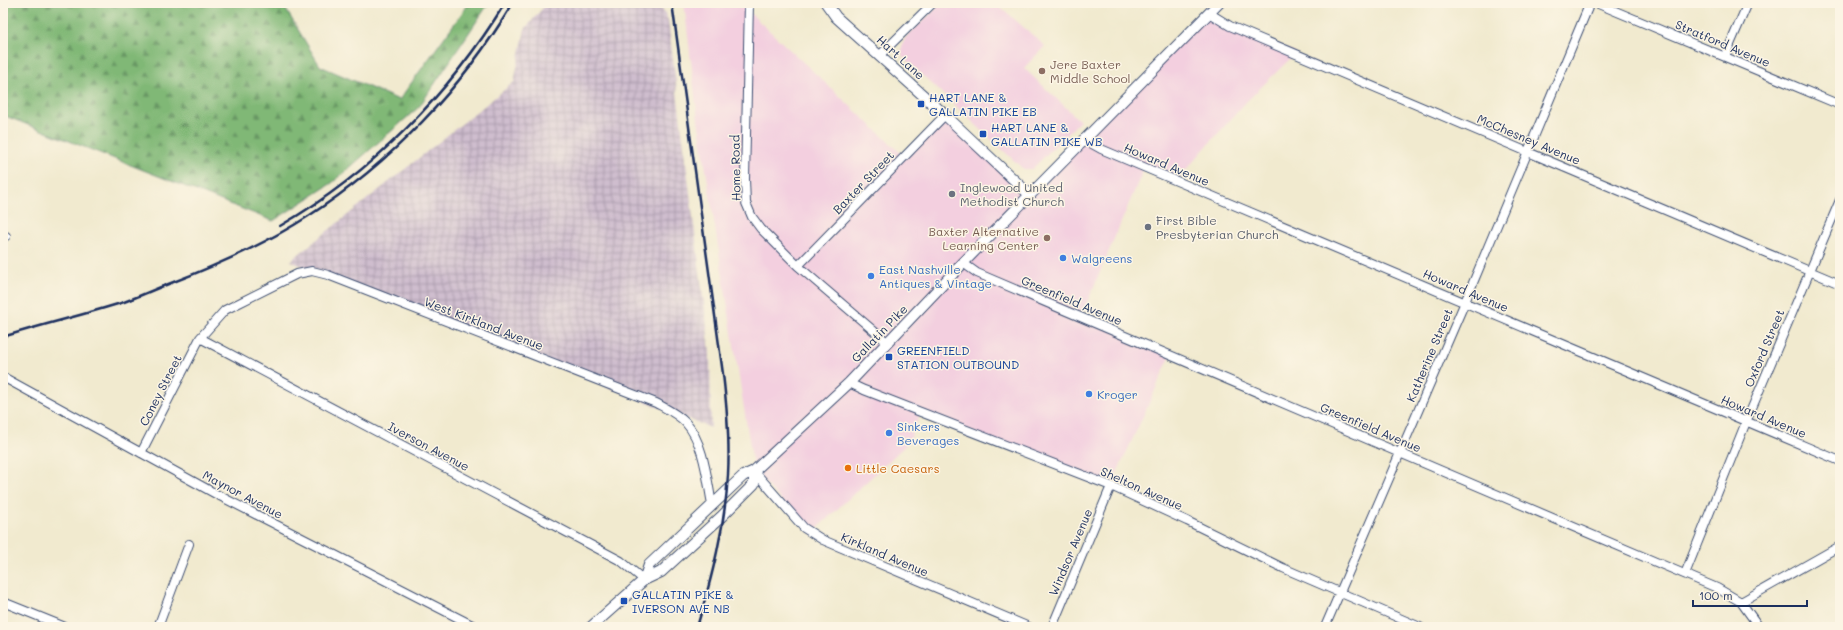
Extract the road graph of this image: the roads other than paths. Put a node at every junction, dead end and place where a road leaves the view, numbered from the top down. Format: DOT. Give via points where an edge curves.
graph roads {
  1 [pos="749,3"];
  2 [pos="826,3"];
  3 [pos="933,3"];
  4 [pos="1219,3"];
  5 [pos="1590,3"];
  6 [pos="1596,3"];
  7 [pos="1748,3"];
  8 [pos="1209,13"];
  9 [pos="880,56"];
  10 [pos="1725,56"];
  11 [pos="1840,106"];
  12 [pos="945,115"];
  13 [pos="1083,140"];
  14 [pos="1527,152"];
  15 [pos="1030,195"];
  16 [pos="1840,200"];
  17 [pos="963,263"];
  18 [pos="798,266"];
  19 [pos="1810,272"];
  20 [pos="1840,284"];
  21 [pos="1465,302"];
  22 [pos="200,338"];
  23 [pos="888,343"];
  24 [pos="3,377"];
  25 [pos="849,383"];
  26 [pos="1746,422"];
  27 [pos="1400,452"];
  28 [pos="141,453"];
  29 [pos="1840,461"];
  30 [pos="754,471"];
  31 [pos="1111,486"];
  32 [pos="712,504"];
  33 [pos="190,544"];
  34 [pos="1840,546"];
  35 [pos="1685,574"];
  36 [pos="644,580"];
  37 [pos="1340,592"];
  38 [pos="3,602"];
  39 [pos="1741,602"];
  40 [pos="65,627"];
  41 [pos="158,627"];
  42 [pos="476,627"];
  43 [pos="591,627"];
  44 [pos="1029,627"];
  45 [pos="1052,627"];
  46 [pos="1325,627"];
  47 [pos="1420,627"];
  48 [pos="1759,627"];
  1 -- 18 [label="street, Home Road" via="746,203 761,229"];
  2 -- 9 [label="main road, Hart Lane" via="836,17"];
  3 -- 9 [label="street"];
  4 -- 8 [label="main road, Gallatin Pike"];
  5 -- 14 [label="street, Katherine Street"];
  6 -- 10 [label="street, Stratford Avenue"];
  7 -- 10 [label="street"];
  8 -- 13 [label="main road, Gallatin Pike"];
  8 -- 14 [label="street, McChesney Avenue" via="1230,26"];
  9 -- 12 [label="main road, Hart Lane"];
  10 -- 11 [label="street, Stratford Avenue"];
  12 -- 15 [label="main road, Hart Lane"];
  12 -- 18 [label="street, Baxter Street"];
  13 -- 15 [label="main road, Gallatin Pike"];
  13 -- 21 [label="street, Howard Avenue"];
  14 -- 19 [label="street, McChesney Avenue"];
  14 -- 21 [label="street, Katherine Street"];
  15 -- 17 [label="main road, Gallatin Pike"];
  16 -- 19 [label="street, Oxford Street"];
  17 -- 23 [label="main road, Gallatin Pike"];
  17 -- 27 [label="street, Greenfield Avenue" via="977,273"];
  18 -- 23 [label="street, Home Road"];
  19 -- 20 [label="street, McChesney Avenue"];
  19 -- 26 [label="street, Oxford Street"];
  21 -- 26 [label="street, Howard Avenue"];
  21 -- 27 [label="street, Katherine Street"];
  22 -- 28 [label="street, Coney Street"];
  22 -- 32 [label="street, West Kirkland Avenue" via="225,310 297,274 312,271 328,275 674,412 687,424 702,452"];
  22 -- 36 [label="street, Iverson Avenue" via="621,561"];
  23 -- 25 [label="main road, Gallatin Pike"];
  24 -- 28 [label="street, Maynor Avenue"];
  25 -- 30 [label="main road, Gallatin Pike"];
  25 -- 31 [label="street, Shelton Avenue"];
  26 -- 29 [label="street, Howard Avenue"];
  26 -- 35 [label="street, Oxford Street"];
  27 -- 35 [label="street, Greenfield Avenue"];
  27 -- 37 [label="street, Katherine Street"];
  28 -- 42 [label="street, Maynor Avenue"];
  30 -- 32 [label="main road, Gallatin Pike" via="743,476"];
  30 -- 36 [label="main road, Gallatin Pike" via="754,484 721,518 661,572"];
  30 -- 44 [label="street, Kirkland Avenue" via="804,528 823,540"];
  31 -- 37 [label="street, Shelton Avenue" via="1283,568"];
  31 -- 45 [label="street, Windsor Avenue"];
  32 -- 36 [label="main road, Gallatin Pike" via="650,565"];
  33 -- 41 [label="street"];
  34 -- 39 [label="street"];
  35 -- 39 [label="street, Greenfield Avenue"];
  36 -- 43 [label="main road, Gallatin Pike"];
  37 -- 46 [label="street, Katherine Street"];
  37 -- 47 [label="street, Shelton Avenue"];
  38 -- 40 [label="street"];
  39 -- 48 [label="street, Greenfield Avenue"];
}
